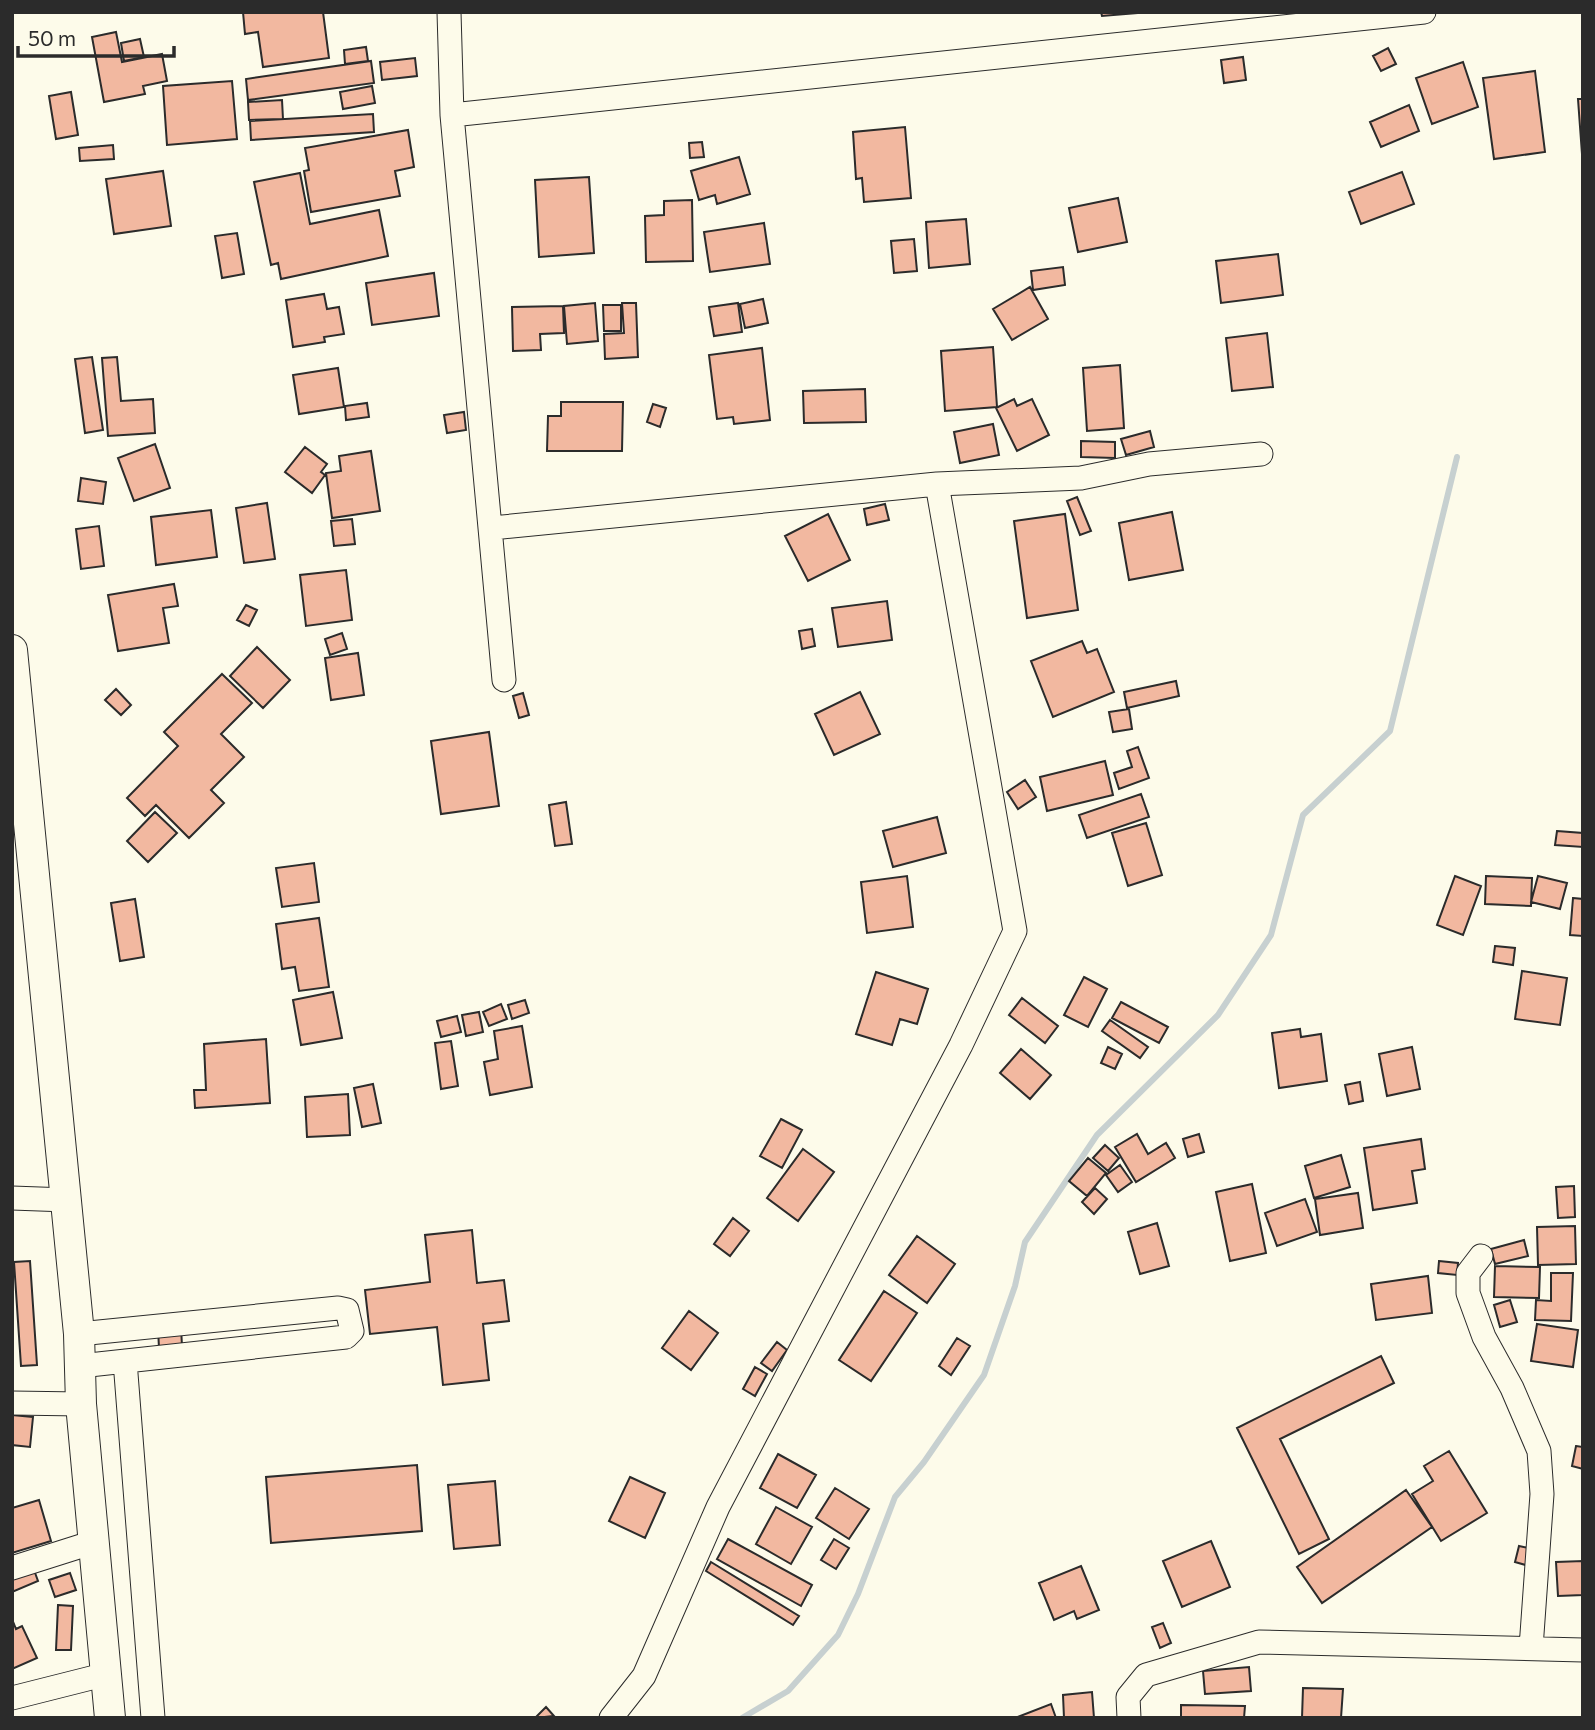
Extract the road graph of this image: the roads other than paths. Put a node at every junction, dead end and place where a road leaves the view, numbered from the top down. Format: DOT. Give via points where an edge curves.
graph roads {
  1 [pos="449,12"];
  2 [pos="1424,12"];
  3 [pos="452,115"];
  4 [pos="1261,454"];
  5 [pos="937,484"];
  6 [pos="492,528"];
  7 [pos="12,650"];
  8 [pos="504,680"];
  9 [pos="12,1198"];
  10 [pos="67,1200"];
  11 [pos="1480,1256"];
  12 [pos="290,1312"];
  13 [pos="242,1317"];
  14 [pos="79,1334"];
  15 [pos="295,1342"];
  16 [pos="247,1348"];
  17 [pos="125,1361"];
  18 [pos="80,1366"];
  19 [pos="12,1404"];
  20 [pos="80,1404"];
  21 [pos="94,1542"];
  22 [pos="12,1568"];
  23 [pos="1531,1648"];
  24 [pos="1583,1650"];
  25 [pos="107,1674"];
  26 [pos="12,1698"];
  27 [pos="110,1718"];
  28 [pos="153,1718"];
  29 [pos="611,1718"];
  30 [pos="1129,1718"];
  1 -- 3 [label="street"];
  2 -- 3 [label="street"];
  3 -- 6 [label="street"];
  4 -- 5 [label="street" via="1149,464 1081,478"];
  5 -- 6 [label="street"];
  5 -- 29 [label="street" via="1015,930 961,1045 718,1507 644,1676"];
  6 -- 8 [label="street"];
  7 -- 10 [label="main road"];
  9 -- 10 [label="street"];
  10 -- 14 [label="main road"];
  11 -- 23 [label="street" via="1468,1273 1468,1293 1539,1451 1542,1494"];
  12 -- 13 [label="street"];
  12 -- 15 [label="street"];
  12 -- 15 [label="street" via="347,1310 352,1331 346,1337"];
  13 -- 14 [label="street"];
  13 -- 16 [label="street"];
  14 -- 18 [label="main road"];
  15 -- 16 [label="street"];
  16 -- 17 [label="street"];
  17 -- 18 [label="street"];
  17 -- 28 [label="street"];
  18 -- 20 [label="main road"];
  19 -- 20 [label="street"];
  20 -- 21 [label="main road"];
  21 -- 22 [label="street"];
  21 -- 25 [label="main road"];
  23 -- 24 [label="street"];
  23 -- 30 [label="street" via="1259,1642 1146,1675 1128,1697"];
  25 -- 26 [label="street"];
  25 -- 27 [label="main road"];
}
